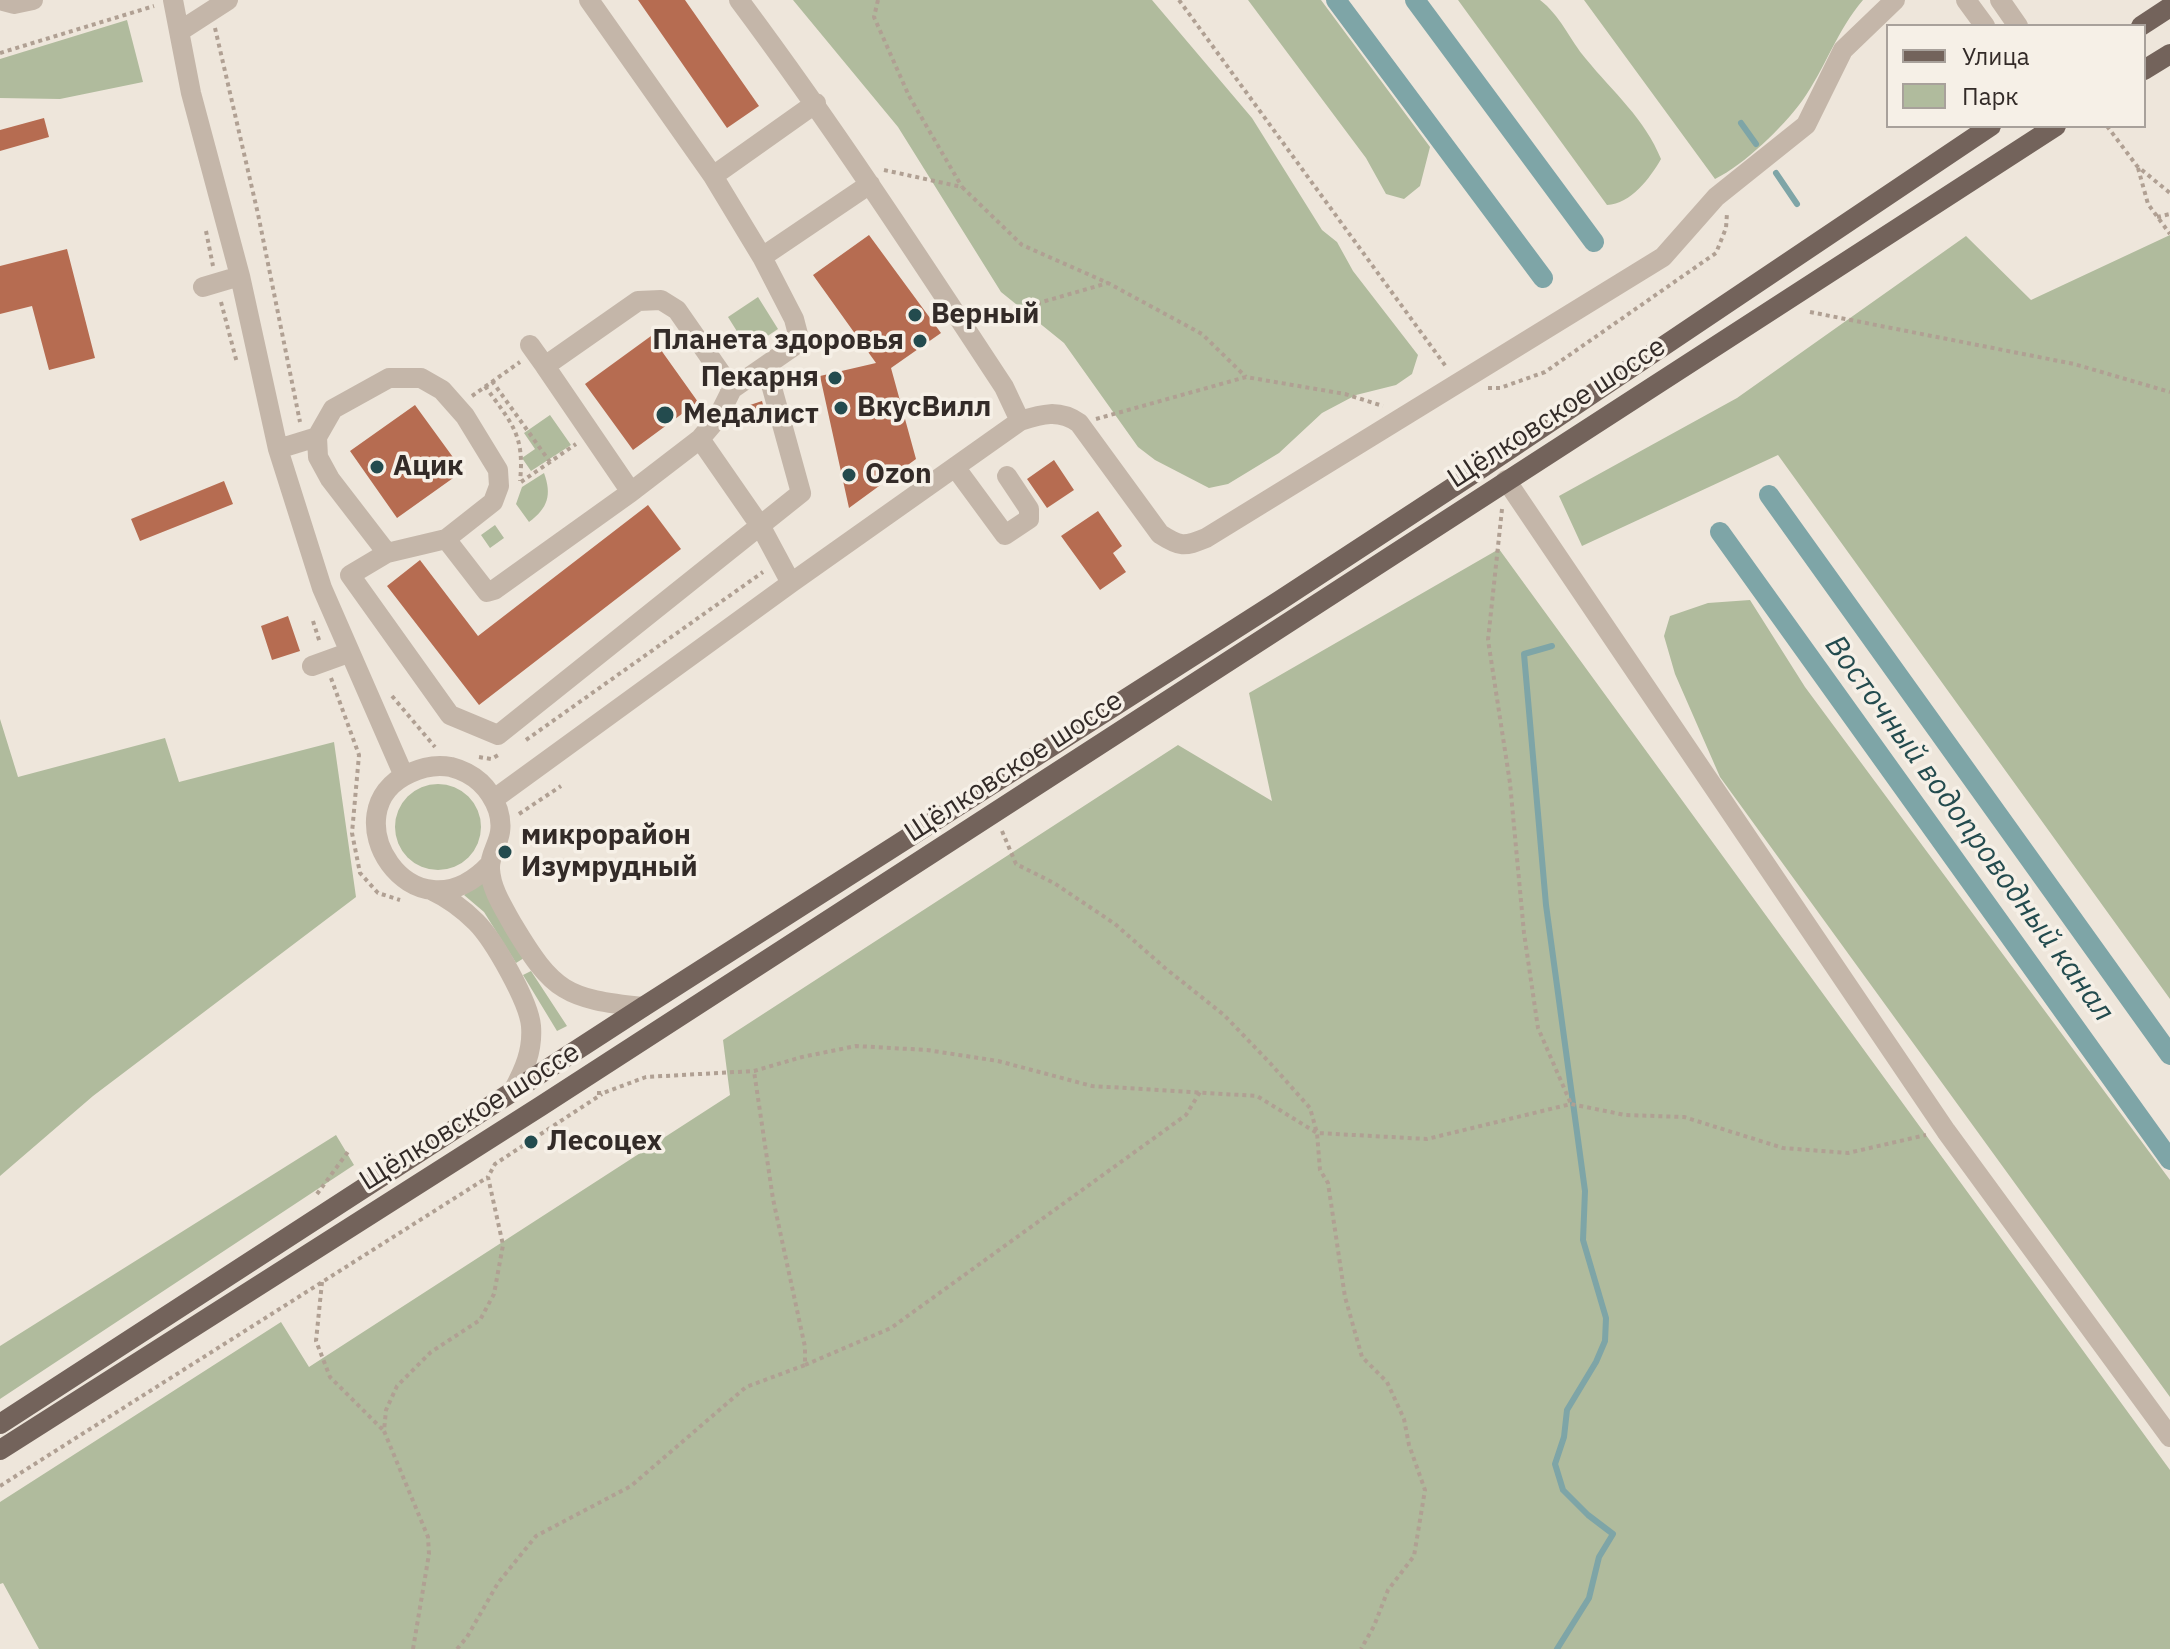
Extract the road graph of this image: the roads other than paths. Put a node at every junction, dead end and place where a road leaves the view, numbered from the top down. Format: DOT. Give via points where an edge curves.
graph roads {
  1 [pos="0,0"];
  2 [pos="33,0"];
  3 [pos="228,0"];
  4 [pos="589,0"];
  5 [pos="739,0"];
  6 [pos="1895,0"];
  7 [pos="1966,0"];
  8 [pos="2000,0"];
  9 [pos="168,1"];
  10 [pos="2170,7"];
  11 [pos="1984,24"];
  12 [pos="2017,24"];
  13 [pos="2144,24"];
  14 [pos="180,31"];
  15 [pos="2170,54"];
  16 [pos="2146,69"];
  17 [pos="816,103"];
  18 [pos="1988,128"];
  19 [pos="2053,128"];
  20 [pos="713,176"];
  21 [pos="875,176"];
  22 [pos="762,257"];
  23 [pos="240,276"];
  24 [pos="210,285"];
  25 [pos="766,366"];
  26 [pos="732,389"];
  27 [pos="1020,421"];
  28 [pos="317,437"];
  29 [pos="700,439"];
  30 [pos="278,449"];
  31 [pos="955,467"];
  32 [pos="1007,476"];
  33 [pos="1506,480"];
  34 [pos="631,492"];
  35 [pos="761,527"];
  36 [pos="446,539"];
  37 [pos="387,553"];
  38 [pos="350,575"];
  39 [pos="791,583"];
  40 [pos="322,588"];
  41 [pos="348,653"];
  42 [pos="312,666"];
  43 [pos="404,776"];
  44 [pos="494,799"];
  45 [pos="490,864"];
  46 [pos="431,890"];
  47 [pos="643,1007"];
  48 [pos="513,1091"];
  49 [pos="0,1424"];
  50 [pos="2170,1437"];
  51 [pos="0,1450"];
  1 -- 2 [label="street"];
  3 -- 14 [label="street"];
  4 -- 20 [label="street"];
  5 -- 17 [label="street"];
  6 -- 27 [label="street" via="1843,50 1806,125 1716,197 1663,257 1206,538 1186,546 1160,534 1079,423 1048,412"];
  7 -- 11 [label="street"];
  8 -- 12 [label="street"];
  9 -- 14 [label="street"];
  10 -- 13 [label="main road"];
  14 -- 23 [label="street" via="191,93"];
  15 -- 16 [label="main road"];
  17 -- 20 [label="street"];
  17 -- 21 [label="street"];
  18 -- 47 [label="main road, Щёлковское шоссе" via="1461,483"];
  19 -- 33 [label="main road, Щёлковское шоссе"];
  20 -- 22 [label="street"];
  21 -- 22 [label="street"];
  21 -- 27 [label="street"];
  22 -- 25 [label="street" via="799,338"];
  23 -- 24 [label="street"];
  23 -- 30 [label="street"];
  25 -- 26 [label="street"];
  25 -- 35 [label="street" via="801,493"];
  26 -- 29 [label="street"];
  26 -- 34 [label="street" via="677,310 661,300 638,301 537,354"];
  27 -- 31 [label="street"];
  28 -- 30 [label="street"];
  28 -- 36 [label="street" via="333,409 389,378 421,378 442,390 498,470 499,486 493,502"];
  28 -- 37 [label="street" via="318,457 330,479"];
  29 -- 34 [label="street"];
  29 -- 35 [label="street"];
  30 -- 40 [label="street"];
  31 -- 32 [label="street" via="1005,535 1030,514"];
  31 -- 39 [label="street"];
  33 -- 50 [label="street" via="1946,1131"];
  33 -- 51 [label="main road, Щёлковское шоссе" via="995,814"];
  34 -- 36 [label="street" via="487,592"];
  35 -- 38 [label="street" via="498,735 450,715"];
  35 -- 39 [label="street"];
  36 -- 37 [label="street"];
  37 -- 38 [label="street"];
  38 -- 40 [label="street"];
  39 -- 44 [label="street"];
  40 -- 41 [label="street"];
  41 -- 42 [label="street"];
  41 -- 43 [label="street"];
  43 -- 44 [label="street" via="444,765 481,782"];
  43 -- 46 [label="street" via="382,801 376,834 388,865 414,886"];
  44 -- 45 [label="street" via="501,832"];
  45 -- 46 [label="street" via="464,885"];
  45 -- 47 [label="street" via="491,881 534,960 560,987 582,998"];
  46 -- 48 [label="street" via="479,925 527,1007 531,1043"];
  47 -- 48 [label="main road, Щёлковское шоссе"];
  48 -- 49 [label="main road, Щёлковское шоссе"];
}
